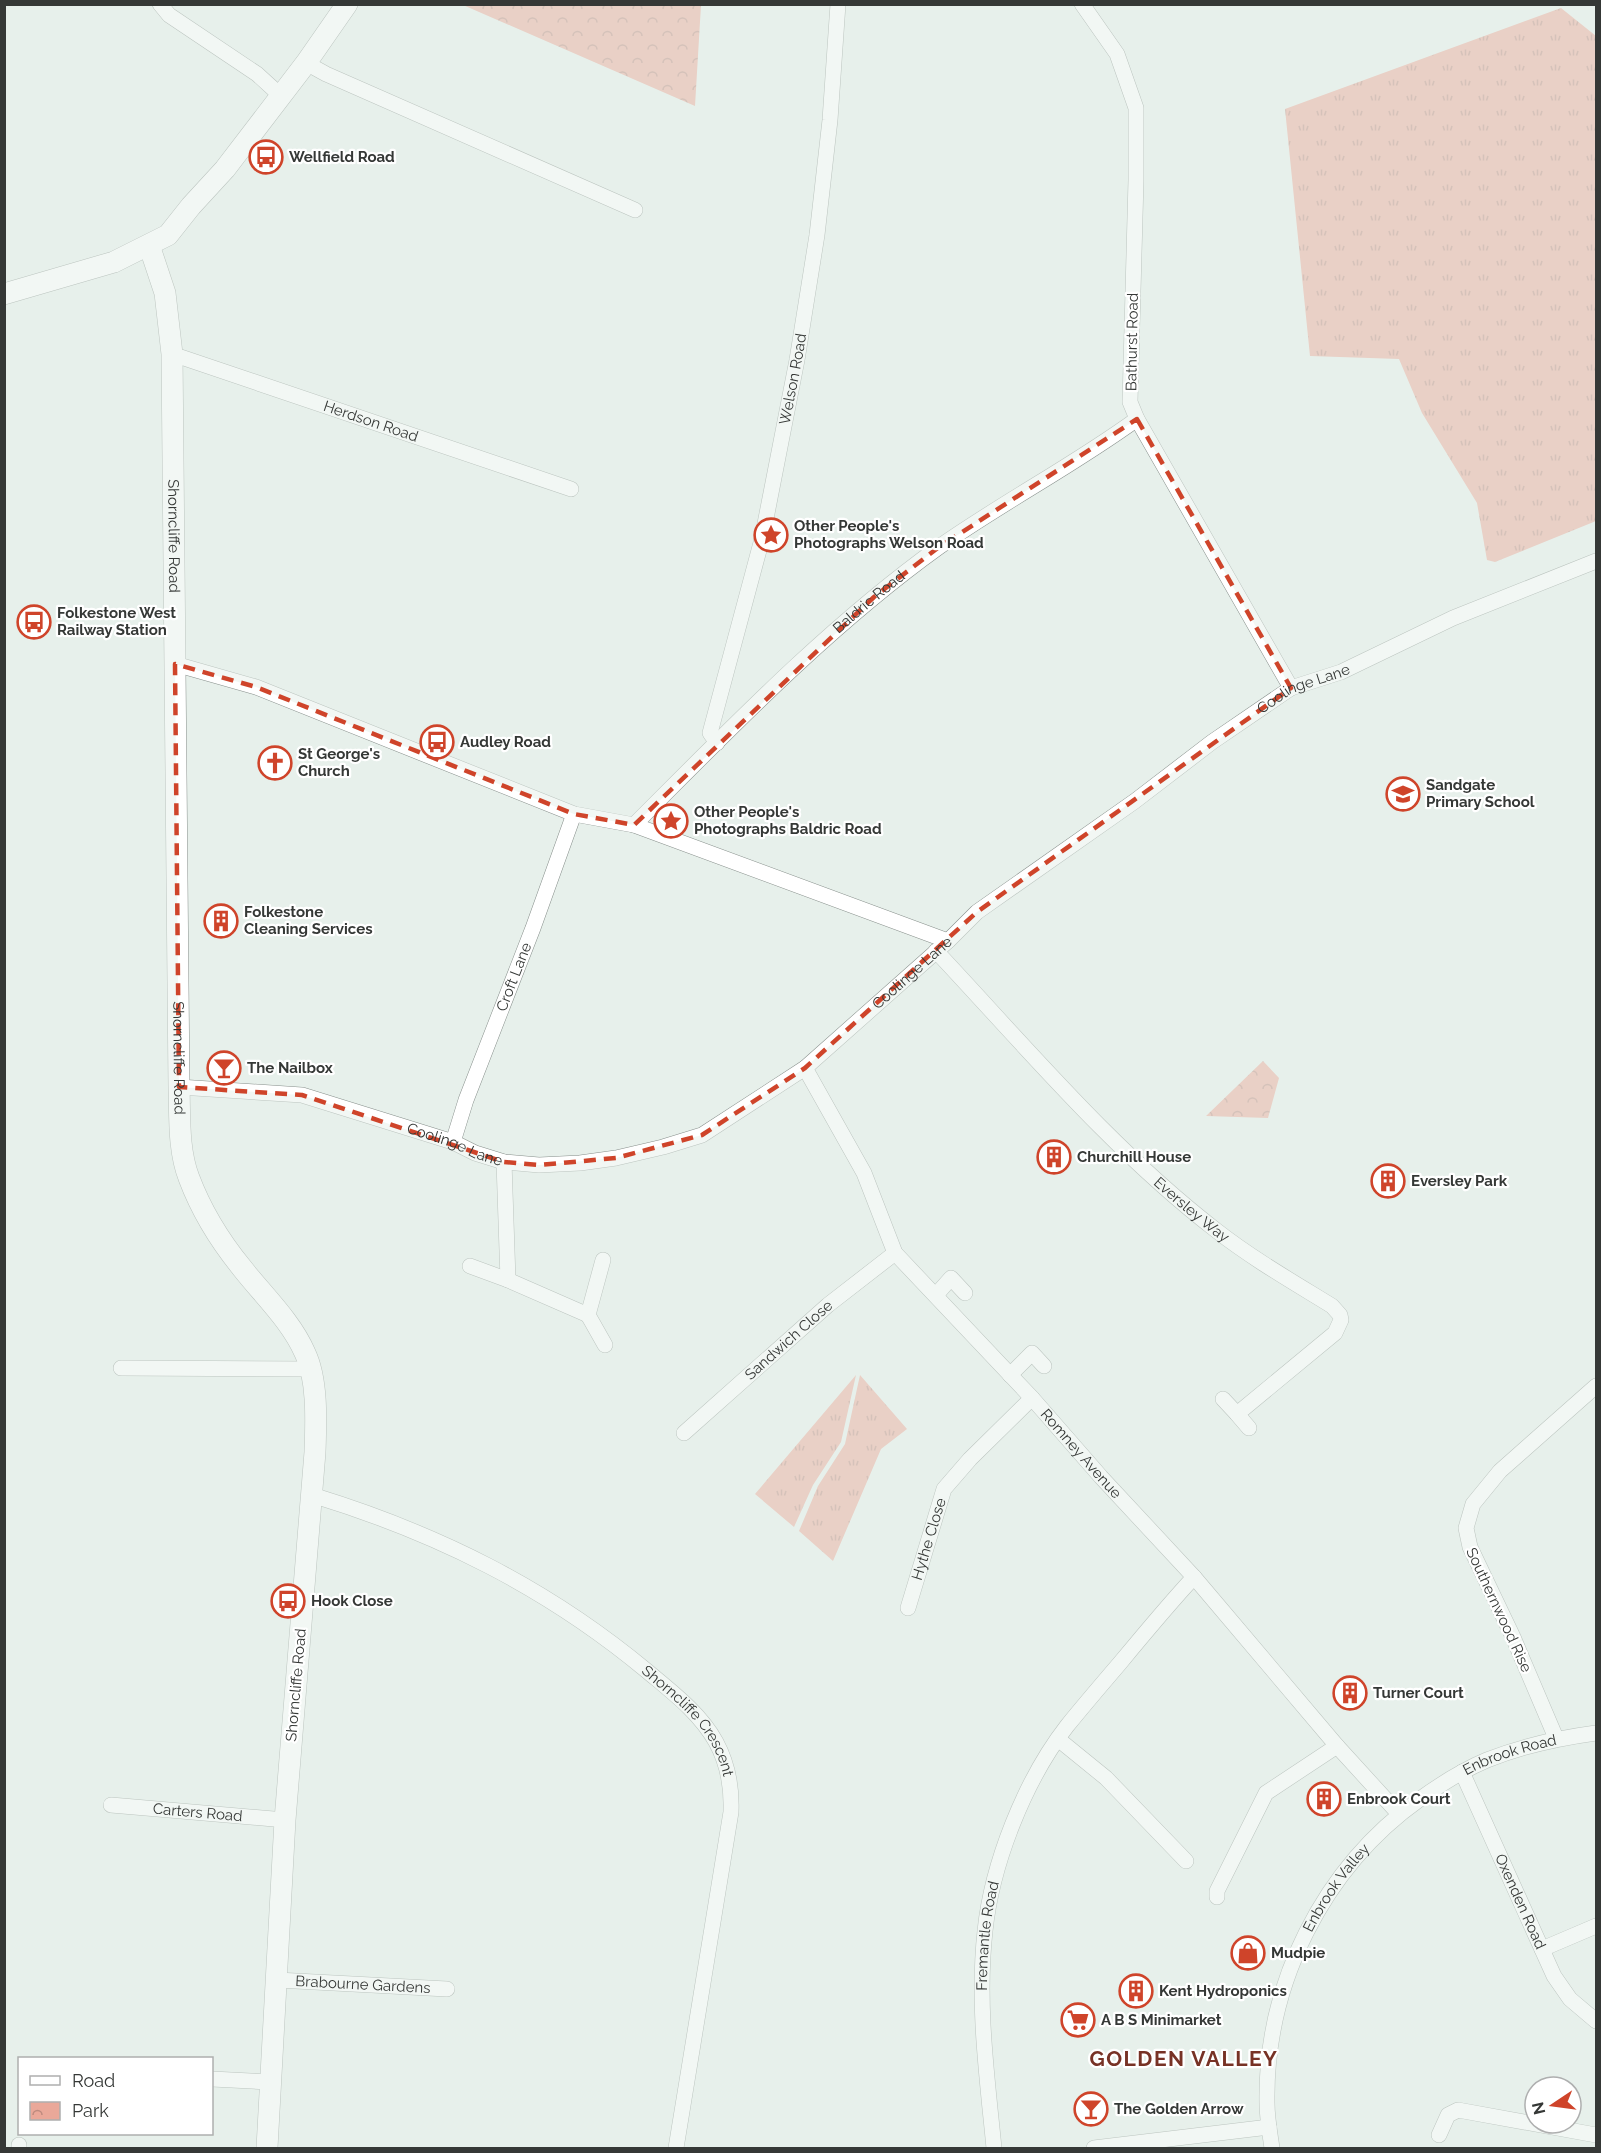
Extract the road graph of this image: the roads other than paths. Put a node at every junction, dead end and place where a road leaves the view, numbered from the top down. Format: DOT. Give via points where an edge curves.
graph roads {
  1 [pos="160,4"];
  2 [pos="346,4"];
  3 [pos="838,4"];
  4 [pos="1082,4"];
  5 [pos="306,63"];
  6 [pos="280,95"];
  7 [pos="635,210"];
  8 [pos="149,245"];
  9 [pos="4,294"];
  10 [pos="172,354"];
  11 [pos="1137,419"];
  12 [pos="572,489"];
  13 [pos="1596,561"];
  14 [pos="175,664"];
  15 [pos="1291,688"];
  16 [pos="717,743"];
  17 [pos="574,814"];
  18 [pos="634,825"];
  19 [pos="942,946"];
  20 [pos="805,1068"];
  21 [pos="179,1087"];
  22 [pos="453,1142"];
  23 [pos="504,1162"];
  24 [pos="895,1253"];
  25 [pos="603,1260"];
  26 [pos="470,1266"];
  27 [pos="508,1280"];
  28 [pos="965,1293"];
  29 [pos="936,1295"];
  30 [pos="588,1315"];
  31 [pos="605,1345"];
  32 [pos="1044,1366"];
  33 [pos="121,1368"];
  34 [pos="311,1369"];
  35 [pos="1010,1375"];
  36 [pos="1596,1386"];
  37 [pos="1032,1398"];
  38 [pos="1223,1399"];
  39 [pos="1237,1413"];
  40 [pos="1249,1428"];
  41 [pos="684,1433"];
  42 [pos="312,1495"];
  43 [pos="1194,1577"];
  44 [pos="908,1608"];
  45 [pos="1596,1733"];
  46 [pos="1556,1738"];
  47 [pos="1058,1739"];
  48 [pos="1337,1746"];
  49 [pos="1462,1772"];
  50 [pos="111,1805"];
  51 [pos="1399,1814"];
  52 [pos="285,1820"];
  53 [pos="1186,1861"];
  54 [pos="1217,1897"];
  55 [pos="1596,1926"];
  56 [pos="1542,1949"];
  57 [pos="278,1980"];
  58 [pos="447,1989"];
  59 [pos="1596,2021"];
  60 [pos="213,2079"];
  61 [pos="270,2082"];
  62 [pos="1269,2127"];
  63 [pos="1439,2135"];
  64 [pos="1596,2135"];
  65 [pos="267,2148"];
  66 [pos="676,2148"];
  67 [pos="994,2148"];
  68 [pos="1103,2148"];
  69 [pos="1272,2148"];
  1 -- 6 [label="street" via="169,15 257,74"];
  2 -- 5 [label="street"];
  3 -- 16 [label="street, Welson Road" via="830,120 797,360 762,539 710,733"];
  4 -- 11 [label="street, Bathurst Road" via="1117,54 1136,108 1130,402"];
  5 -- 6 [label="street"];
  5 -- 7 [label="street"];
  6 -- 8 [label="street" via="225,169 168,235"];
  8 -- 9 [label="street" via="114,262"];
  8 -- 10 [label="street, Shorncliffe Road" via="165,293"];
  10 -- 12 [label="street, Herdson Road"];
  10 -- 14 [label="street, Shorncliffe Road"];
  11 -- 15 [label="street, Bathurst Road"];
  11 -- 16 [label="street, Baldric Road" via="939,547 874,597"];
  13 -- 15 [label="street, Coolinge Lane" via="1453,618 1341,672"];
  14 -- 17 [label="street" via="256,687"];
  14 -- 21 [label="street, Shorncliffe Road"];
  15 -- 19 [label="street, Coolinge Lane" via="977,912"];
  16 -- 18 [label="street, Baldric Road"];
  17 -- 18 [label="street"];
  17 -- 22 [label="street, Croft Lane"];
  18 -- 19 [label="street"];
  19 -- 20 [label="street, Coolinge Lane"];
  19 -- 39 [label="street, Eversley Way" via="1133,1159 1218,1232 1340,1315 1335,1333"];
  20 -- 23 [label="street, Coolinge Lane" via="702,1134 663,1147 580,1163"];
  20 -- 24 [label="street, Romney Avenue" via="864,1173"];
  21 -- 22 [label="street, Coolinge Lane" via="302,1095"];
  21 -- 34 [label="street, Shorncliffe Road" via="183,1154 199,1201 225,1245 292,1330"];
  22 -- 23 [label="street, Coolinge Lane"];
  23 -- 27 [label="street"];
  24 -- 29 [label="street, Romney Avenue"];
  24 -- 41 [label="street, Sandwich Close" via="828,1305"];
  25 -- 30 [label="street"];
  26 -- 27 [label="street"];
  27 -- 30 [label="street"];
  28 -- 29 [label="street" via="951,1278"];
  29 -- 35 [label="street, Romney Avenue"];
  30 -- 31 [label="street"];
  32 -- 35 [label="street" via="1032,1353"];
  33 -- 34 [label="street"];
  34 -- 42 [label="street, Shorncliffe Road" via="316,1415"];
  35 -- 37 [label="street, Romney Avenue"];
  36 -- 46 [label="street, Southernwood Rise" via="1500,1471 1473,1504 1466,1528 1470,1547"];
  37 -- 43 [label="street, Romney Avenue"];
  37 -- 44 [label="street, Hythe Close" via="944,1489"];
  38 -- 39 [label="street"];
  39 -- 40 [label="street"];
  42 -- 52 [label="street, Shorncliffe Road"];
  42 -- 66 [label="street, Shorncliffe Crescent" via="362,1510 466,1552 557,1604 624,1651 683,1701 716,1742 729,1775 731,1812"];
  43 -- 47 [label="street, Fremantle Road"];
  43 -- 48 [label="street, Romney Avenue"];
  45 -- 46 [label="street, Enbrook Road"];
  46 -- 49 [label="street, Enbrook Road"];
  47 -- 53 [label="street" via="1106,1778"];
  47 -- 67 [label="street, Fremantle Road" via="1015,1819 995,1875 985,1930 982,2036"];
  48 -- 51 [label="street, Romney Avenue"];
  48 -- 54 [label="street" via="1266,1792"];
  49 -- 51 [label="street, Enbrook Road"];
  49 -- 56 [label="street, Oxenden Road"];
  50 -- 52 [label="street, Carters Road"];
  51 -- 62 [label="street, Enbrook Valley" via="1358,1853 1326,1896 1297,1951 1276,2012 1269,2065"];
  52 -- 57 [label="street, Shorncliffe Road"];
  55 -- 56 [label="street"];
  56 -- 59 [label="street, Oxenden Road" via="1570,1999"];
  57 -- 58 [label="street, Brabourne Gardens"];
  57 -- 61 [label="street, Shorncliffe Road"];
  60 -- 61 [label="street"];
  61 -- 65 [label="street, Shorncliffe Road"];
  62 -- 68 [label="street"];
  62 -- 69 [label="street, Enbrook Valley"];
  63 -- 64 [label="street" via="1448,2115 1458,2110"];
}
